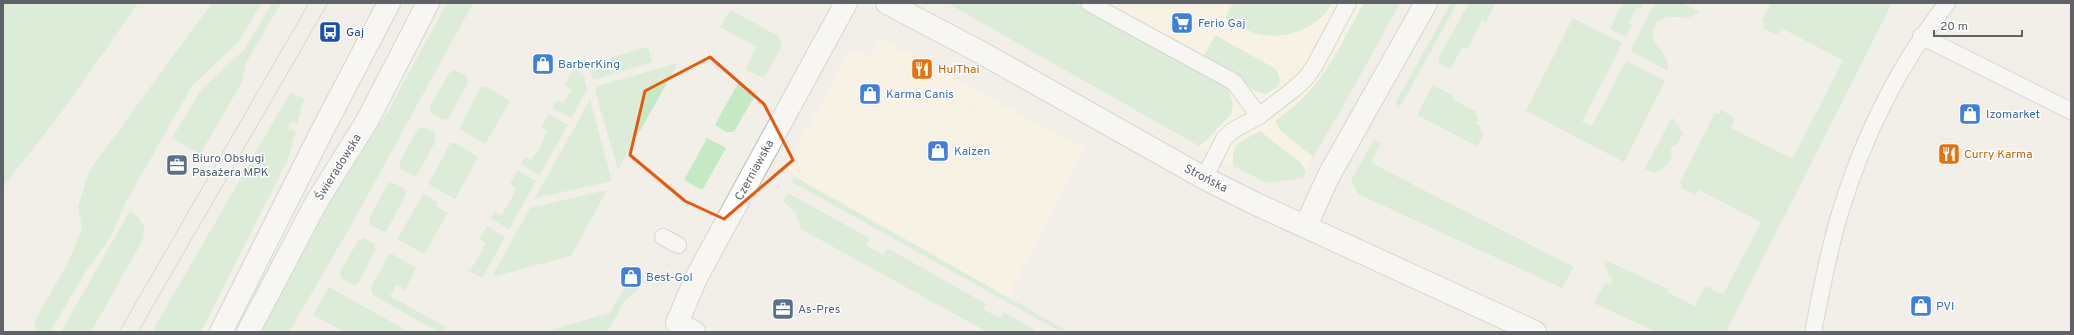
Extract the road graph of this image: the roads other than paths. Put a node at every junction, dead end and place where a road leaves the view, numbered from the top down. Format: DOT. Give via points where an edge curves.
graph roads {
  1 [pos="389,3"];
  2 [pos="428,3"];
  3 [pos="846,3"];
  4 [pos="887,3"];
  5 [pos="1089,3"];
  6 [pos="1348,3"];
  7 [pos="1426,3"];
  8 [pos="1947,3"];
  9 [pos="1921,36"];
  10 [pos="2071,111"];
  11 [pos="1259,116"];
  12 [pos="1204,178"];
  13 [pos="1306,226"];
  14 [pos="663,237"];
  15 [pos="678,245"];
  16 [pos="221,332"];
  17 [pos="248,332"];
  18 [pos="694,332"];
  19 [pos="1535,332"];
  20 [pos="1813,332"];
  1 -- 16 [label="street"];
  2 -- 17 [label="street, Świeradowska" via="367,121 317,201"];
  3 -- 18 [label="street, Czerniawska" via="697,276 677,323"];
  4 -- 12 [label="street, Strońska" via="982,53"];
  5 -- 11 [label="lane" via="1234,82"];
  6 -- 11 [label="lane" via="1306,78"];
  7 -- 13 [label="street" via="1329,175"];
  8 -- 9 [label="lane"];
  9 -- 10 [label="lane"];
  9 -- 20 [label="lane" via="1883,103 1854,171 1839,214"];
  11 -- 12 [label="lane" via="1232,131 1224,139"];
  12 -- 13 [label="street, Strońska"];
  13 -- 19 [label="street, Strońska"];
  14 -- 15 [label="lane"];
}
